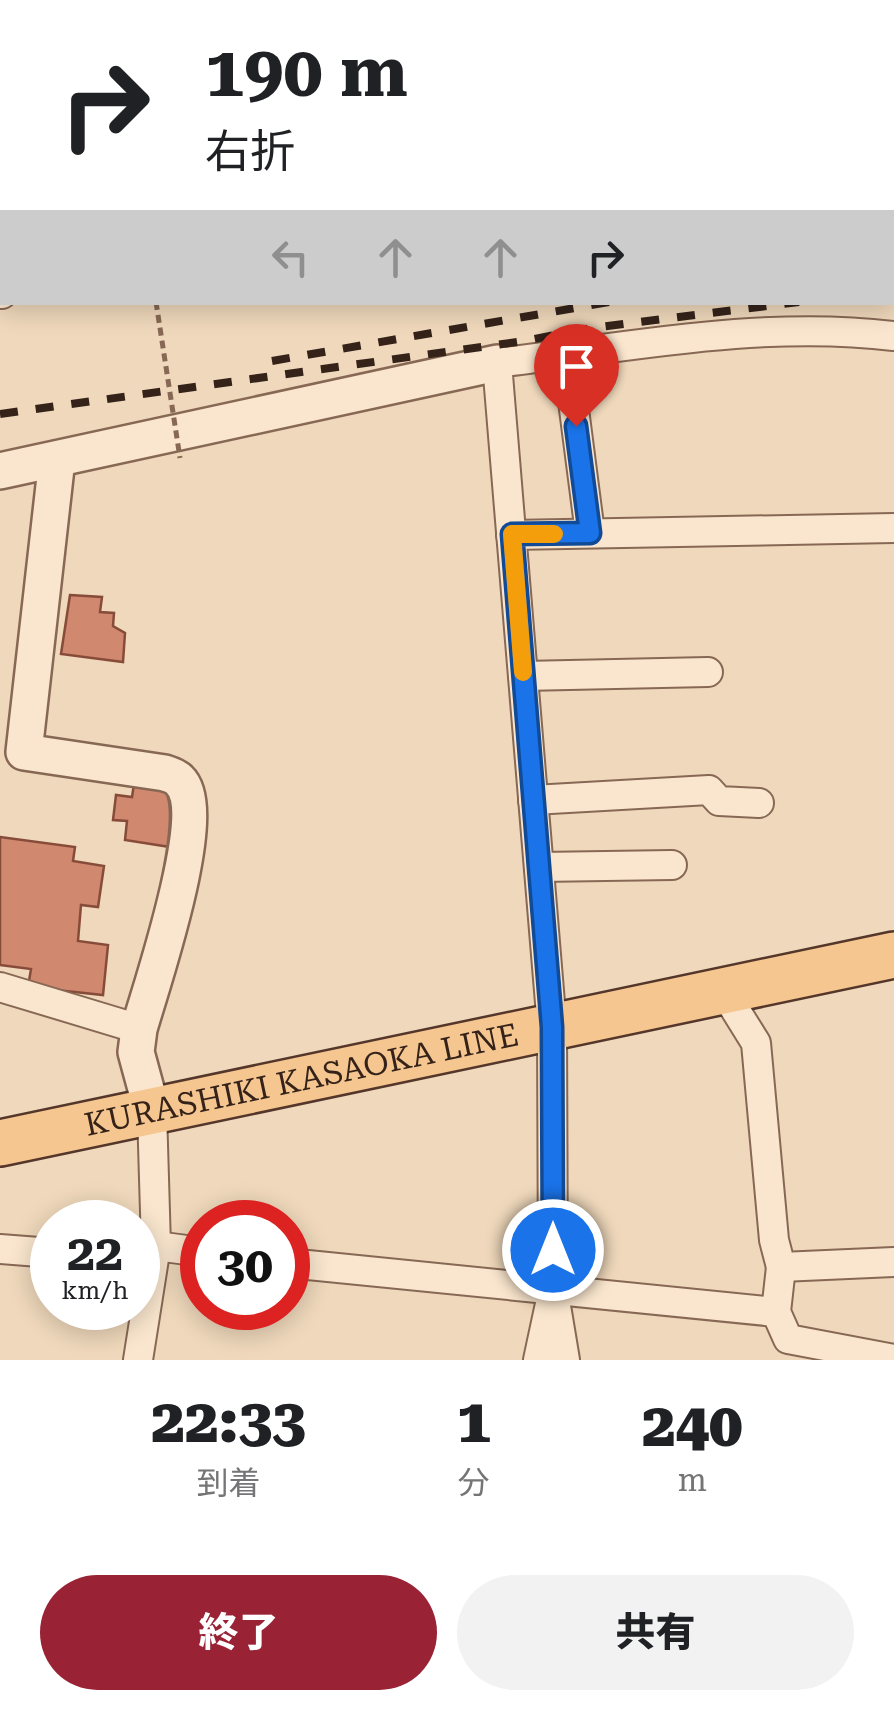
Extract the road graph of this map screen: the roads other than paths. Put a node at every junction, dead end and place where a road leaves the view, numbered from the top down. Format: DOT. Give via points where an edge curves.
graph roads {
  1 [pos="894,336"];
  2 [pos="567,355"];
  3 [pos="497,363"];
  4 [pos="57,459"];
  5 [pos="0,471"];
  6 [pos="894,528"];
  7 [pos="590,533"];
  8 [pos="512,534"];
  9 [pos="708,672"];
  10 [pos="523,676"];
  11 [pos="534,800"];
  12 [pos="758,803"];
  13 [pos="672,865"];
  14 [pos="539,867"];
  15 [pos="894,954"];
  16 [pos="0,987"];
  17 [pos="723,990"];
  18 [pos="552,1027"];
  19 [pos="139,1029"];
  20 [pos="152,1111"];
  21 [pos="0,1144"];
  22 [pos="149,1200"];
  23 [pos="0,1249"];
  24 [pos="30,1251"];
  25 [pos="894,1262"];
  26 [pos="310,1266"];
  27 [pos="781,1268"];
  28 [pos="553,1288"];
  29 [pos="776,1312"];
  30 [pos="140,1330"];
  31 [pos="894,1359"];
  32 [pos="138,1360"];
  33 [pos="538,1360"];
  34 [pos="565,1360"];
  1 -- 2 [label="street" via="774,331"];
  2 -- 3 [label="street"];
  2 -- 7 [label="street"];
  3 -- 4 [label="street"];
  3 -- 8 [label="street"];
  4 -- 5 [label="street"];
  4 -- 19 [label="street" via="24,752 165,773 180,780 188,797 181,883"];
  6 -- 7 [label="street"];
  7 -- 8 [label="street"];
  8 -- 10 [label="street"];
  9 -- 10 [label="street"];
  10 -- 11 [label="street"];
  11 -- 12 [label="street" via="709,790 719,801"];
  11 -- 14 [label="street"];
  13 -- 14 [label="street"];
  14 -- 18 [label="street"];
  15 -- 17 [label="main road, KURASHIKI KASAOKA LINE"];
  16 -- 19 [label="street"];
  17 -- 18 [label="main road, KURASHIKI KASAOKA LINE"];
  17 -- 27 [label="street" via="756,1042"];
  18 -- 20 [label="main road, KURASHIKI KASAOKA LINE"];
  18 -- 28 [label="street"];
  19 -- 20 [label="street" via="136,1052"];
  20 -- 21 [label="main road, KURASHIKI KASAOKA LINE"];
  20 -- 22 [label="street"];
  23 -- 24 [label="street"];
  25 -- 27 [label="street"];
  26 -- 28 [label="street"];
  27 -- 29 [label="street"];
  28 -- 29 [label="street"];
  28 -- 33 [label="street"];
  28 -- 34 [label="street"];
  29 -- 31 [label="street" via="788,1339"];
  30 -- 32 [label="street"];
}
